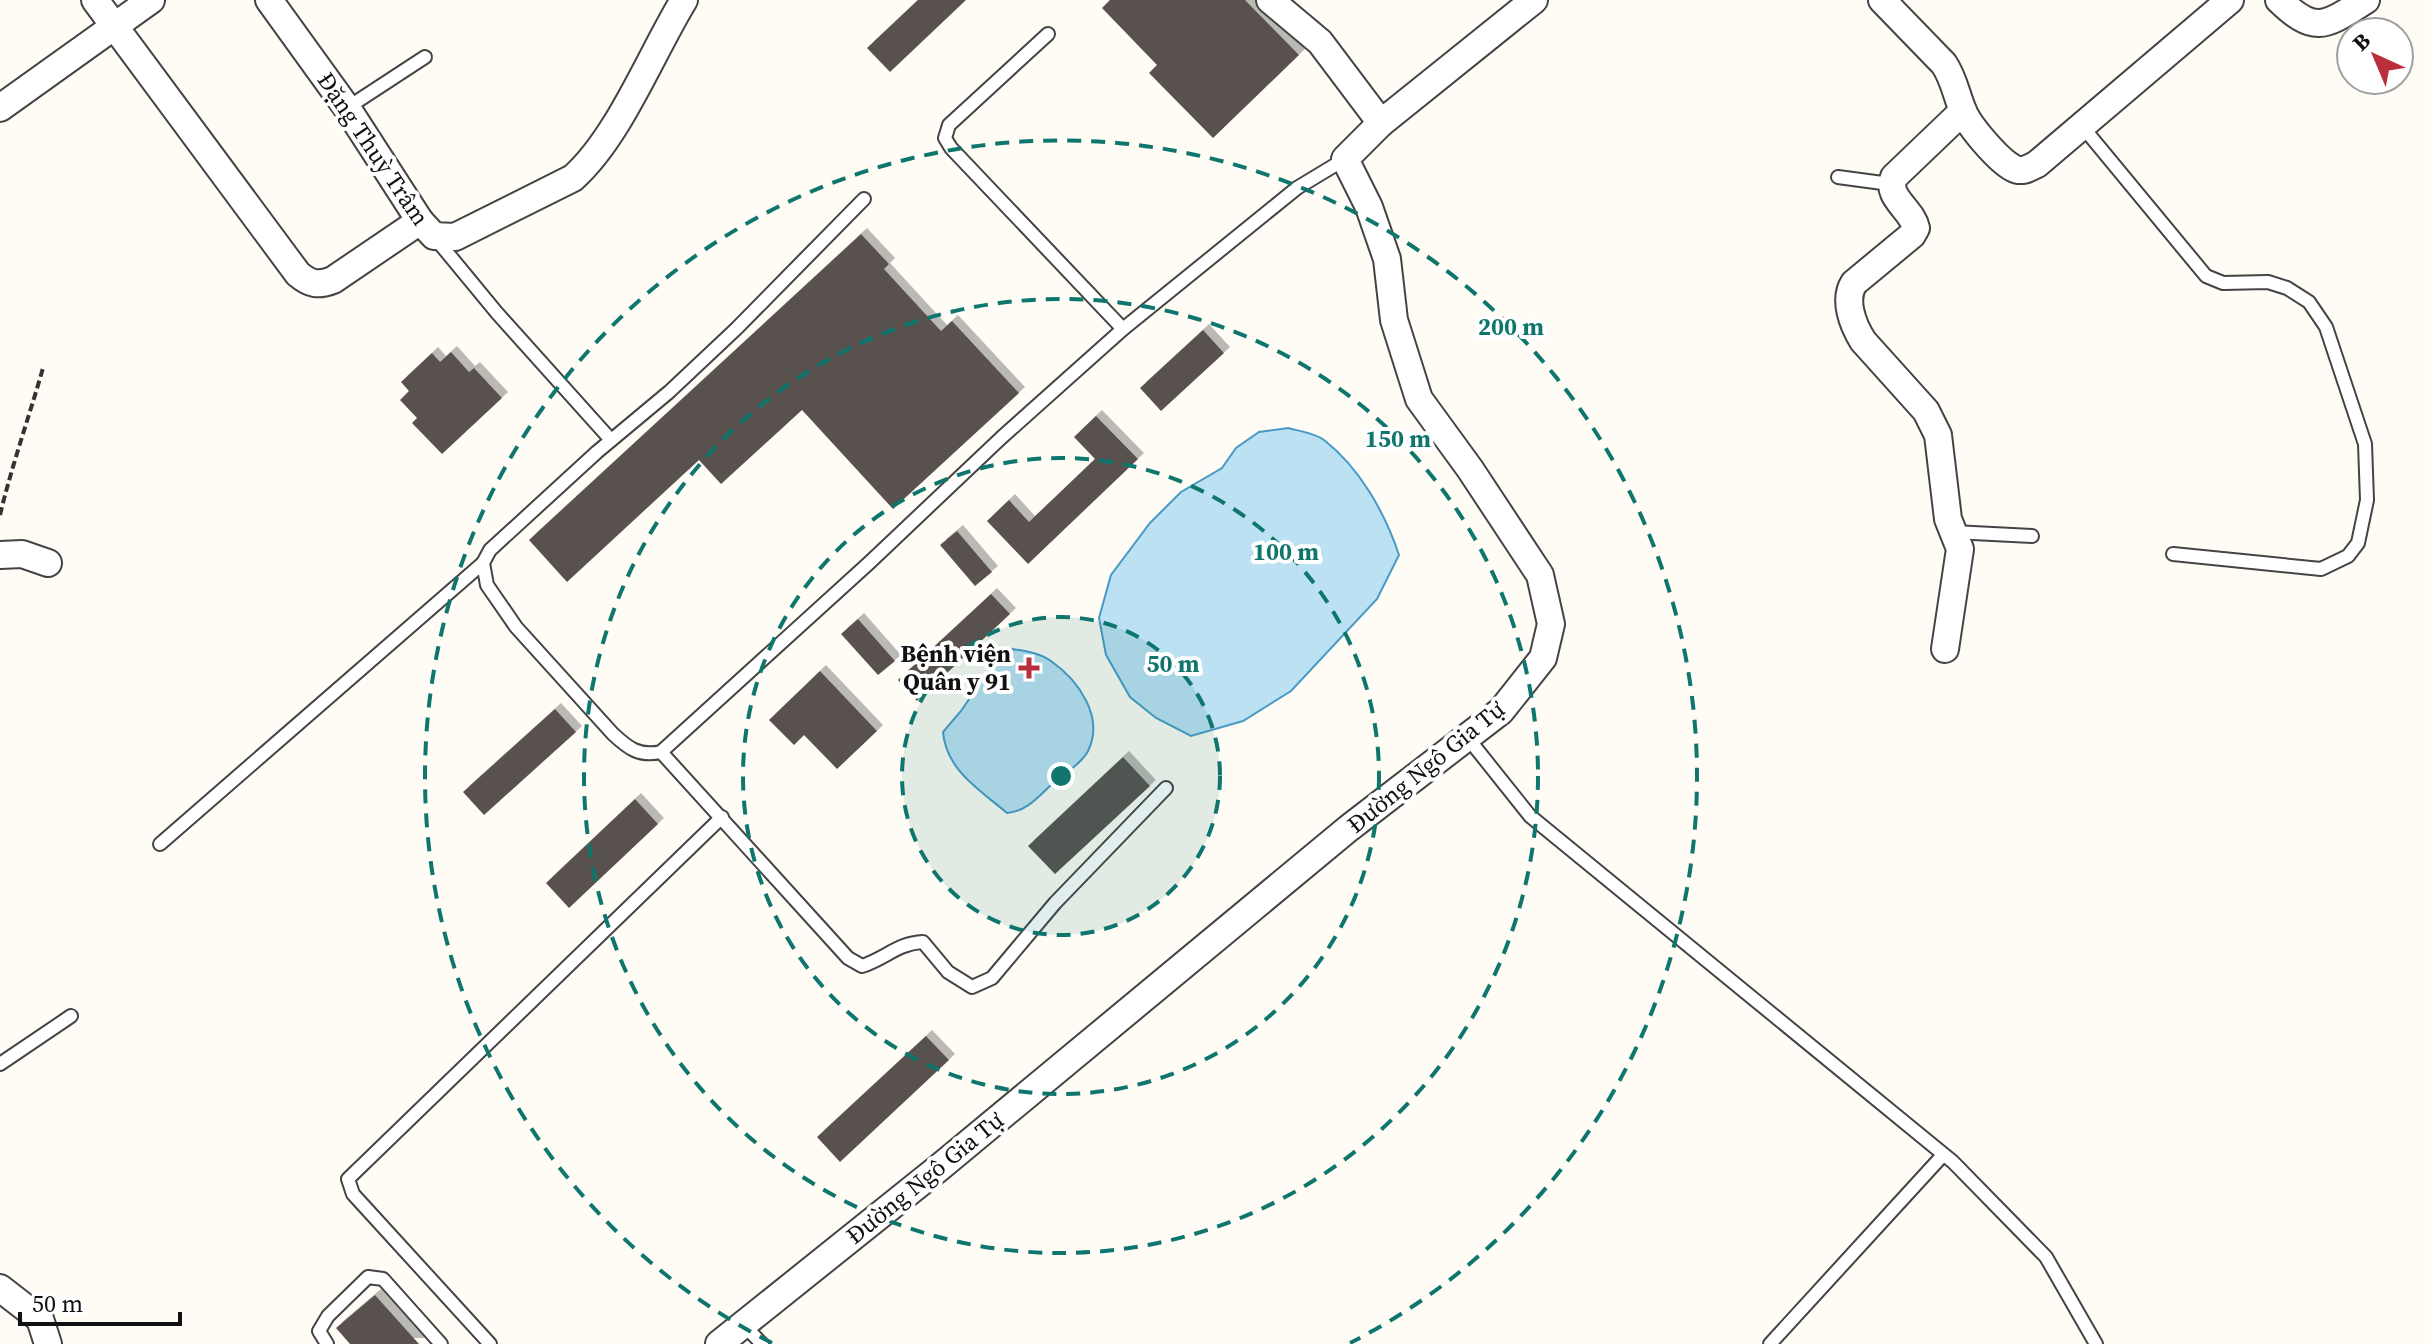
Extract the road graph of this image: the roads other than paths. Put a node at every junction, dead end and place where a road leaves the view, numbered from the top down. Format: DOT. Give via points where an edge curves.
graph roads {
  1 [pos="95,0"];
  2 [pos="151,0"];
  3 [pos="269,0"];
  4 [pos="684,0"];
  5 [pos="1270,0"];
  6 [pos="1534,0"];
  7 [pos="1882,0"];
  8 [pos="2279,0"];
  9 [pos="2366,0"];
  10 [pos="2223,2"];
  11 [pos="114,25"];
  12 [pos="1048,34"];
  13 [pos="425,57"];
  14 [pos="0,108"];
  15 [pos="347,108"];
  16 [pos="1963,111"];
  17 [pos="1381,123"];
  18 [pos="2082,126"];
  19 [pos="1345,159"];
  20 [pos="1838,177"];
  21 [pos="1890,184"];
  22 [pos="864,199"];
  23 [pos="427,229"];
  24 [pos="1123,329"];
  25 [pos="611,440"];
  26 [pos="1953,532"];
  27 [pos="2032,536"];
  28 [pos="2173,554"];
  29 [pos="0,555"];
  30 [pos="48,563"];
  31 [pos="483,563"];
  32 [pos="1945,649"];
  33 [pos="1467,737"];
  34 [pos="661,752"];
  35 [pos="1166,788"];
  36 [pos="722,817"];
  37 [pos="160,844"];
  38 [pos="71,1016"];
  39 [pos="0,1064"];
  40 [pos="1943,1155"];
  41 [pos="0,1288"];
  42 [pos="743,1324"];
  43 [pos="48,1344"];
  44 [pos="327,1344"];
  45 [pos="441,1344"];
  46 [pos="490,1344"];
  47 [pos="719,1344"];
  48 [pos="762,1344"];
  49 [pos="1770,1344"];
  50 [pos="2096,1344"];
  1 -- 11 [label="street"];
  2 -- 11 [label="street"];
  3 -- 15 [label="street, Đặng Thuỳ Trâm"];
  4 -- 23 [label="street, Đặng Thuỳ Trâm" via="603,144 573,178 455,237"];
  5 -- 17 [label="street" via="1320,42"];
  6 -- 17 [label="street"];
  7 -- 16 [label="street" via="1944,64"];
  8 -- 9 [label="street" via="2303,21 2317,25"];
  10 -- 18 [label="street"];
  11 -- 14 [label="street"];
  11 -- 23 [label="street" via="309,282 333,280"];
  12 -- 24 [label="lane" via="949,125 945,138"];
  13 -- 15 [label="lane"];
  15 -- 23 [label="street, Đặng Thuỳ Trâm"];
  16 -- 18 [label="street" via="1980,137 2013,168 2024,171"];
  16 -- 21 [label="street"];
  17 -- 19 [label="street"];
  18 -- 28 [label="lane" via="2206,276 2223,283 2268,282 2309,302 2326,327 2365,444 2367,500 2358,543 2348,556 2321,569"];
  19 -- 24 [label="lane" via="1297,188"];
  19 -- 33 [label="street, Đường Ngô Gia Tự" via="1387,259 1394,320 1419,399 1540,575 1551,624 1543,658 1501,711"];
  20 -- 21 [label="lane"];
  21 -- 26 [label="street" via="1916,228 1854,283 1849,301 1863,341 1933,422"];
  22 -- 25 [label="lane" via="714,350"];
  23 -- 25 [label="lane"];
  24 -- 34 [label="lane"];
  25 -- 31 [label="lane" via="490,550"];
  26 -- 27 [label="lane"];
  26 -- 32 [label="street" via="1960,549"];
  29 -- 30 [label="street" via="22,554"];
  31 -- 34 [label="lane" via="487,585 516,627 613,734 631,750"];
  31 -- 37 [label="lane"];
  33 -- 40 [label="lane" via="1530,816"];
  33 -- 42 [label="street, Đường Ngô Gia Tự"];
  34 -- 36 [label="lane"];
  35 -- 36 [label="lane" via="1055,903 992,978 972,987 948,972 923,942 906,942 862,966 848,958"];
  36 -- 46 [label="lane" via="348,1179 353,1194"];
  38 -- 39 [label="lane"];
  40 -- 49 [label="lane"];
  40 -- 50 [label="lane" via="2046,1257"];
  41 -- 43 [label="street" via="40,1319"];
  42 -- 47 [label="street, Đường Ngô Gia Tự"];
  42 -- 48 [label="lane"];
  44 -- 45 [label="lane" via="319,1331 328,1316 373,1276 383,1279"];
}
